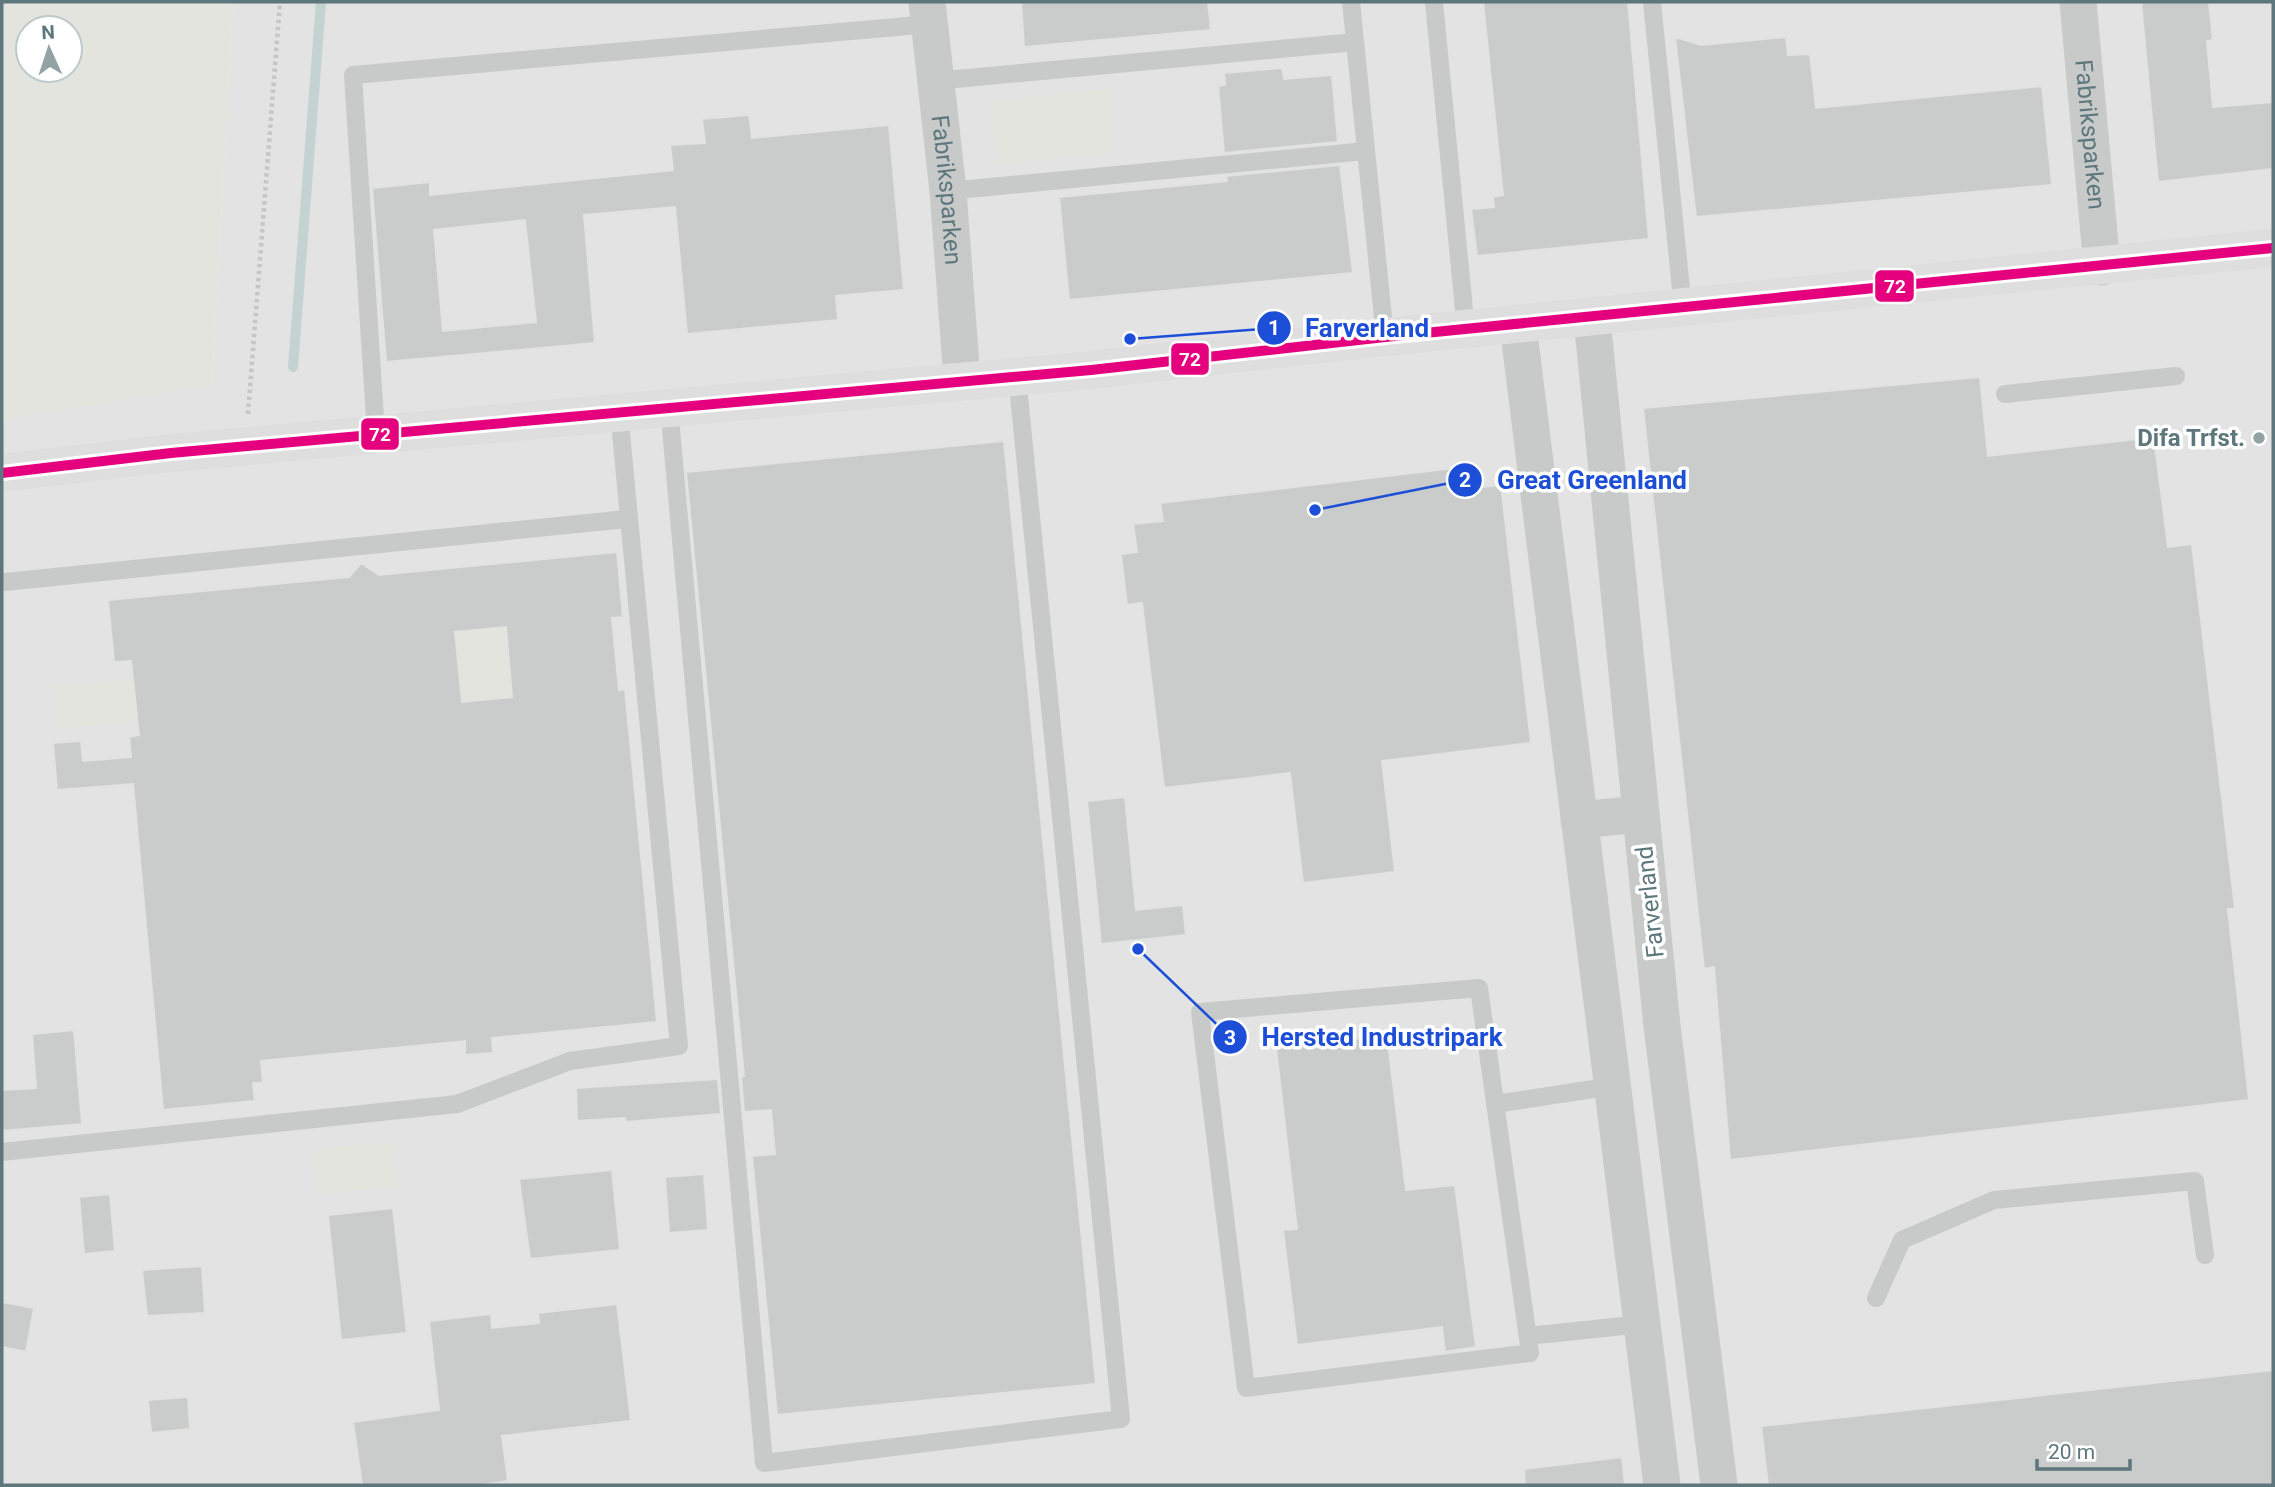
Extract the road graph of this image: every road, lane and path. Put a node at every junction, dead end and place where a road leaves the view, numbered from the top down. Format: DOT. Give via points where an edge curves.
graph roads {
  1 [pos="280,2"];
  2 [pos="1351,2"];
  3 [pos="1434,2"];
  4 [pos="1652,2"];
  5 [pos="2078,2"];
  6 [pos="928,13"];
  7 [pos="1355,42"];
  8 [pos="934,81"];
  9 [pos="1366,151"];
  10 [pos="948,191"];
  11 [pos="2273,248"];
  12 [pos="2102,267"];
  13 [pos="1683,309"];
  14 [pos="1592,318"];
  15 [pos="1518,325"];
  16 [pos="1466,330"];
  17 [pos="1385,337"];
  18 [pos="1017,376"];
  19 [pos="2176,376"];
  20 [pos="962,380"];
  21 [pos="2005,394"];
  22 [pos="669,407"];
  23 [pos="619,412"];
  24 [pos="376,434"];
  25 [pos="246,446"];
  26 [pos="2,473"];
  27 [pos="627,519"];
  28 [pos="3,577"];
  29 [pos="1642,814"];
  30 [pos="1580,820"];
  31 [pos="1613,1086"];
  32 [pos="1495,1104"];
  33 [pos="2,1152"];
  34 [pos="2205,1255"];
  35 [pos="1876,1298"];
  36 [pos="1698,1317"];
  37 [pos="1642,1324"];
  38 [pos="1528,1336"];
  39 [pos="1711,1424"];
  40 [pos="1656,1431"];
  41 [pos="1662,1485"];
  42 [pos="1719,1485"];
  1 -- 25 [label="path"];
  2 -- 7 [label="lane"];
  3 -- 16 [label="lane"];
  4 -- 13 [label="lane"];
  5 -- 12 [label="street, Fabriksparken"];
  6 -- 8 [label="street, Fabriksparken"];
  6 -- 24 [label="lane" via="353,75"];
  7 -- 8 [label="lane"];
  7 -- 9 [label="lane"];
  8 -- 10 [label="street, Fabriksparken"];
  9 -- 10 [label="lane"];
  9 -- 17 [label="lane"];
  10 -- 20 [label="street, Fabriksparken"];
  11 -- 12 [label="street"];
  12 -- 13 [label="street"];
  13 -- 14 [label="street"];
  14 -- 15 [label="street"];
  14 -- 29 [label="street, Farverland"];
  15 -- 16 [label="street"];
  15 -- 30 [label="street"];
  16 -- 17 [label="street"];
  17 -- 18 [label="street"];
  18 -- 20 [label="street"];
  18 -- 22 [label="lane" via="1121,1419 764,1463"];
  19 -- 21 [label="lane"];
  20 -- 22 [label="street"];
  22 -- 23 [label="street"];
  23 -- 24 [label="street"];
  23 -- 27 [label="lane"];
  24 -- 25 [label="street"];
  25 -- 26 [label="street"];
  27 -- 28 [label="lane"];
  27 -- 33 [label="lane" via="632,534 679,1046 570,1061 457,1104"];
  29 -- 30 [label="street"];
  29 -- 36 [label="street, Farverland" via="1662,1026"];
  30 -- 31 [label="street"];
  31 -- 32 [label="lane"];
  31 -- 37 [label="street"];
  32 -- 38 [label="lane"];
  32 -- 38 [label="lane" via="1479,988 1200,1012 1246,1388 1530,1353"];
  34 -- 35 [label="lane" via="2195,1181 1994,1200 1902,1240"];
  36 -- 37 [label="street"];
  36 -- 39 [label="street, Farverland"];
  37 -- 38 [label="lane"];
  37 -- 40 [label="street"];
  39 -- 40 [label="street"];
  39 -- 42 [label="street, Farverland"];
  40 -- 41 [label="street"];
}
